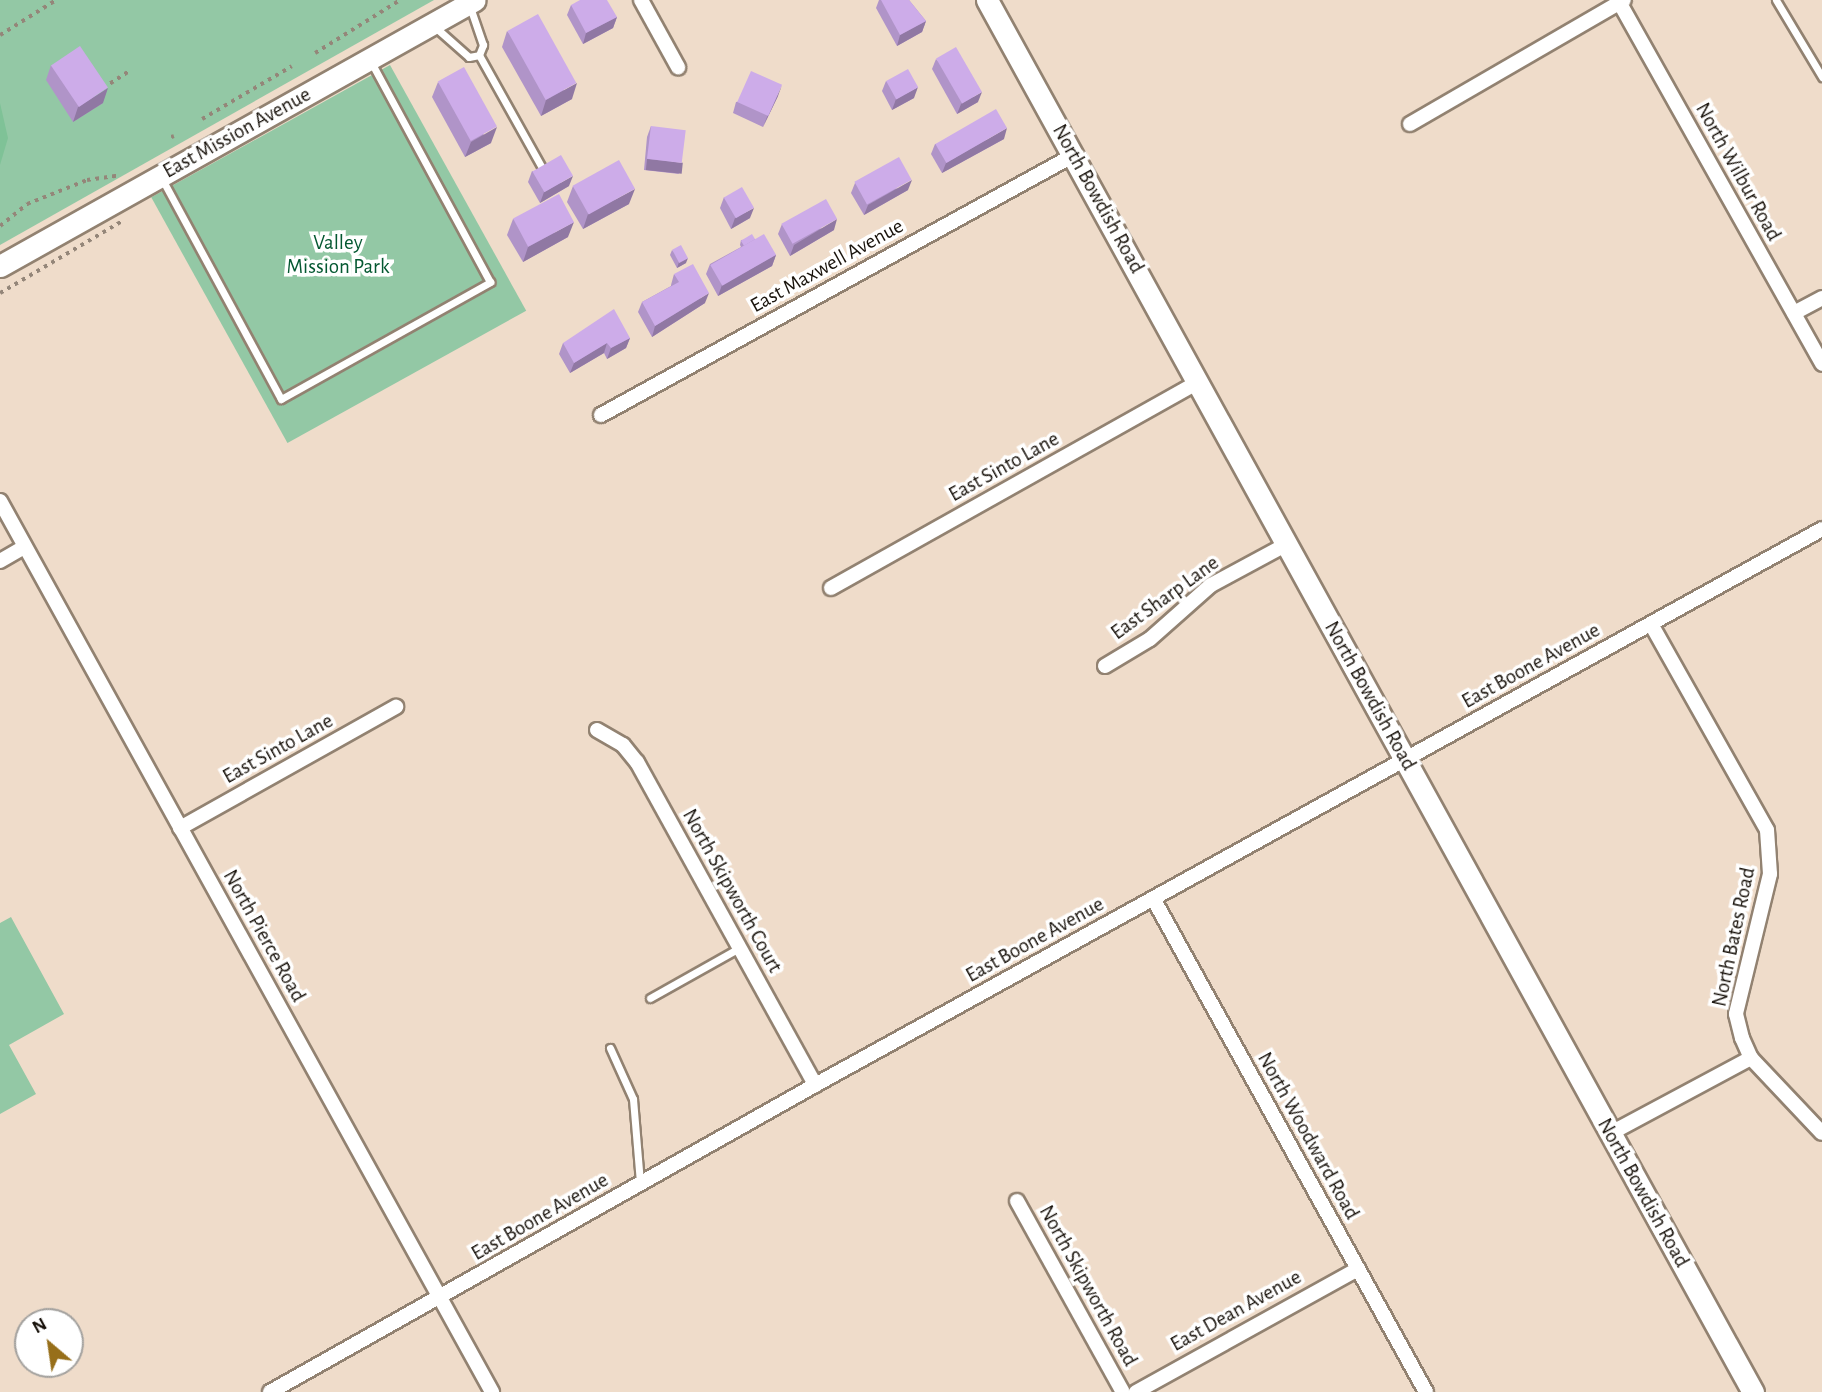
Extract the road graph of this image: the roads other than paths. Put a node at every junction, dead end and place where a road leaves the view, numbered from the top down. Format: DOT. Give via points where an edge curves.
graph roads {
  1 [pos="641,0"];
  2 [pos="987,0"];
  3 [pos="1776,0"];
  4 [pos="1621,1"];
  5 [pos="472,2"];
  6 [pos="432,24"];
  7 [pos="478,55"];
  8 [pos="369,58"];
  9 [pos="678,67"];
  10 [pos="1822,77"];
  11 [pos="1410,124"];
  12 [pos="1074,155"];
  13 [pos="541,166"];
  14 [pos="160,176"];
  15 [pos="0,266"];
  16 [pos="1822,298"];
  17 [pos="1794,313"];
  18 [pos="1822,364"];
  19 [pos="1198,382"];
  20 [pos="601,415"];
  21 [pos="0,501"];
  22 [pos="1822,529"];
  23 [pos="1287,544"];
  24 [pos="24,547"];
  25 [pos="0,561"];
  26 [pos="831,588"];
  27 [pos="1651,624"];
  28 [pos="1105,666"];
  29 [pos="396,707"];
  30 [pos="597,730"];
  31 [pos="1405,760"];
  32 [pos="180,828"];
  33 [pos="1154,900"];
  34 [pos="739,948"];
  35 [pos="650,998"];
  36 [pos="610,1048"];
  37 [pos="1751,1058"];
  38 [pos="815,1085"];
  39 [pos="1611,1133"];
  40 [pos="1822,1133"];
  41 [pos="640,1184"];
  42 [pos="1017,1200"];
  43 [pos="1358,1269"];
  44 [pos="440,1297"];
  45 [pos="270,1392"];
  46 [pos="492,1392"];
  47 [pos="1122,1392"];
  48 [pos="1136,1392"];
  49 [pos="1426,1392"];
  50 [pos="1753,1392"];
  1 -- 9 [label="street"];
  2 -- 12 [label="street, North Bowdish Road"];
  3 -- 10 [label="lane"];
  4 -- 11 [label="street"];
  4 -- 17 [label="street, North Wilbur Road"];
  5 -- 6 [label="street, East Mission Avenue"];
  5 -- 7 [label="lane" via="483,45"];
  6 -- 7 [label="lane" via="469,57"];
  6 -- 8 [label="street, East Mission Avenue"];
  7 -- 13 [label="lane"];
  8 -- 14 [label="street, East Mission Avenue"];
  8 -- 14 [label="lane" via="491,282 281,399"];
  12 -- 19 [label="street, North Bowdish Road"];
  12 -- 20 [label="street, East Maxwell Avenue"];
  14 -- 15 [label="street, East Mission Avenue"];
  16 -- 17 [label="street"];
  17 -- 18 [label="street, North Wilbur Road"];
  19 -- 23 [label="street, North Bowdish Road"];
  19 -- 26 [label="street, East Sinto Lane"];
  21 -- 24 [label="street, North Pierce Road"];
  22 -- 27 [label="street, East Boone Avenue"];
  23 -- 28 [label="street, East Sharp Lane" via="1211,585 1150,639"];
  23 -- 31 [label="street, North Bowdish Road"];
  24 -- 25 [label="street"];
  24 -- 32 [label="street, North Pierce Road"];
  27 -- 31 [label="street, East Boone Avenue"];
  27 -- 37 [label="street, North Bates Road" via="1767,830 1770,874 1736,1014"];
  29 -- 32 [label="street, East Sinto Lane"];
  30 -- 34 [label="street, North Skipworth Court" via="623,745 637,762"];
  31 -- 33 [label="street, East Boone Avenue"];
  31 -- 39 [label="street, North Bowdish Road"];
  32 -- 44 [label="street, North Pierce Road"];
  33 -- 38 [label="street, East Boone Avenue"];
  33 -- 43 [label="street, North Woodward Road"];
  34 -- 35 [label="lane"];
  34 -- 38 [label="street, North Skipworth Court"];
  36 -- 41 [label="lane" via="634,1099"];
  37 -- 39 [label="street"];
  37 -- 40 [label="street, North Bates Road"];
  38 -- 41 [label="street, East Boone Avenue"];
  39 -- 50 [label="street, North Bowdish Road"];
  41 -- 44 [label="street, East Boone Avenue"];
  42 -- 47 [label="street, North Skipworth Road"];
  43 -- 48 [label="street, East Dean Avenue"];
  43 -- 49 [label="street, North Woodward Road"];
  44 -- 45 [label="street, East Boone Avenue"];
  44 -- 46 [label="street, North Pierce Road"];
}
